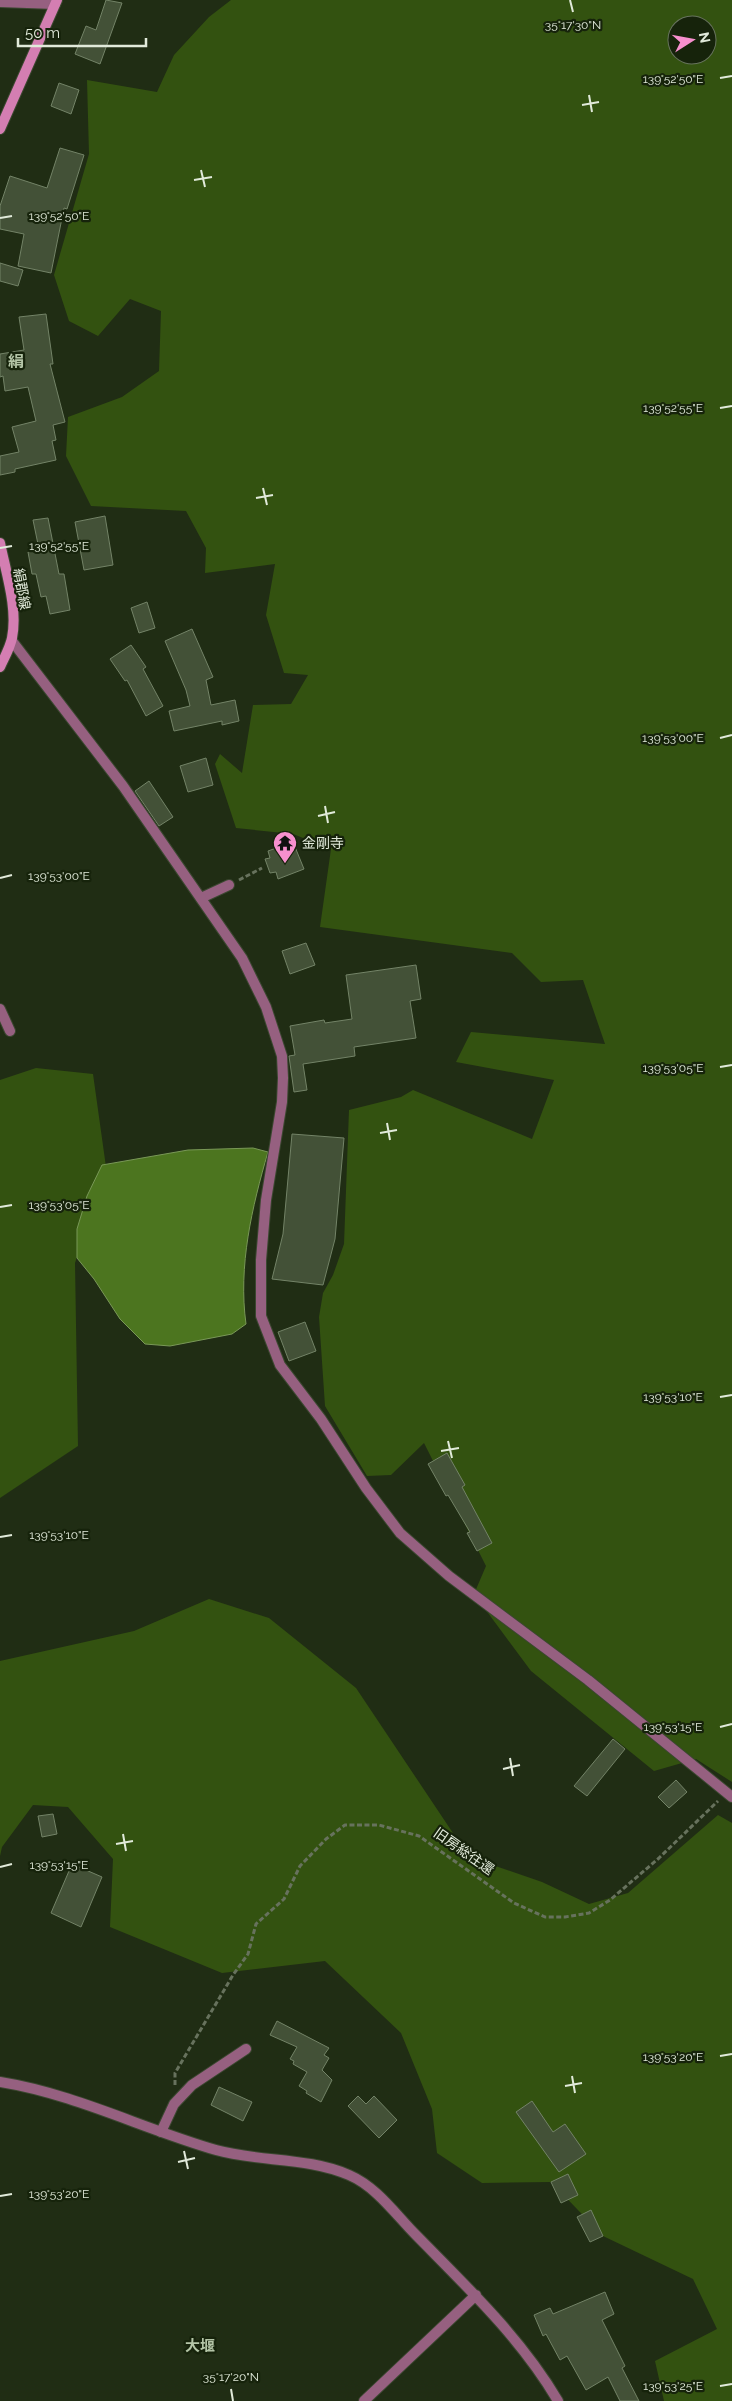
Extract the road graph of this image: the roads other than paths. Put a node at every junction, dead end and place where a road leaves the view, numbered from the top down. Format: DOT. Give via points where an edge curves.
graph roads {
  1 [pos="0,2"];
  2 [pos="56,2"];
  3 [pos="0,129"];
  4 [pos="0,545"];
  5 [pos="12,641"];
  6 [pos="0,667"];
  7 [pos="229,885"];
  8 [pos="201,898"];
  9 [pos="0,1009"];
  10 [pos="10,1031"];
  11 [pos="729,1795"];
  12 [pos="246,2050"];
  13 [pos="0,2082"];
  14 [pos="161,2132"];
  15 [pos="476,2295"];
  16 [pos="364,2401"];
  17 [pos="558,2401"];
  1 -- 2 [label="street"];
  2 -- 3 [label="main road"];
  4 -- 5 [label="main road, 絹郡線" via="13,610"];
  5 -- 6 [label="main road, 絹郡線"];
  5 -- 8 [label="street" via="103,757"];
  7 -- 8 [label="street"];
  8 -- 11 [label="street" via="242,958 266,1007 282,1056 282,1102 266,1200 261,1297 261,1316 280,1365 321,1418 366,1488 400,1533 449,1576 588,1680"];
  9 -- 10 [label="street"];
  12 -- 14 [label="street" via="192,2085 174,2104"];
  13 -- 14 [label="street" via="64,2096"];
  14 -- 15 [label="street" via="218,2150 350,2175 376,2193"];
  15 -- 16 [label="street"];
  15 -- 17 [label="street" via="545,2379"];
}
